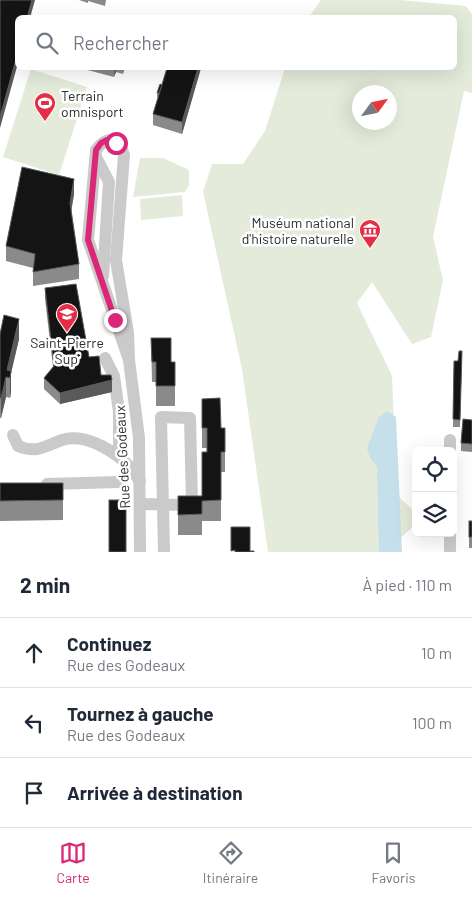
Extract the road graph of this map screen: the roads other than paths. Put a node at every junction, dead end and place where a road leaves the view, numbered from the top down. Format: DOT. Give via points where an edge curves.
graph roads {
  1 [pos="105,358"];
  2 [pos="129,360"];
  3 [pos="13,434"];
  4 [pos="119,457"];
  5 [pos="140,480"];
  6 [pos="119,482"];
  7 [pos="30,484"];
  8 [pos="140,504"];
  9 [pos="163,505"];
  10 [pos="450,537"];
  11 [pos="140,552"];
  12 [pos="164,552"];
  13 [pos="450,552"];
  1 -- 4 [label="street" via="114,376 119,412"];
  2 -- 2 [label="street, Rue des Godeaux" via="116,260 124,155 121,147 107,140 96,150 88,240"];
  2 -- 5 [label="street, Rue des Godeaux" via="139,438"];
  3 -- 4 [label="street" via="18,446 27,450 78,438 108,449"];
  4 -- 5 [label="street"];
  5 -- 8 [label="street, Rue des Godeaux"];
  6 -- 7 [label="street"];
  8 -- 9 [label="street"];
  8 -- 11 [label="street, Rue des Godeaux"];
  9 -- 9 [label="street" via="192,505 190,418 161,417"];
  9 -- 12 [label="street"];
  10 -- 13 [label="street"];
}
